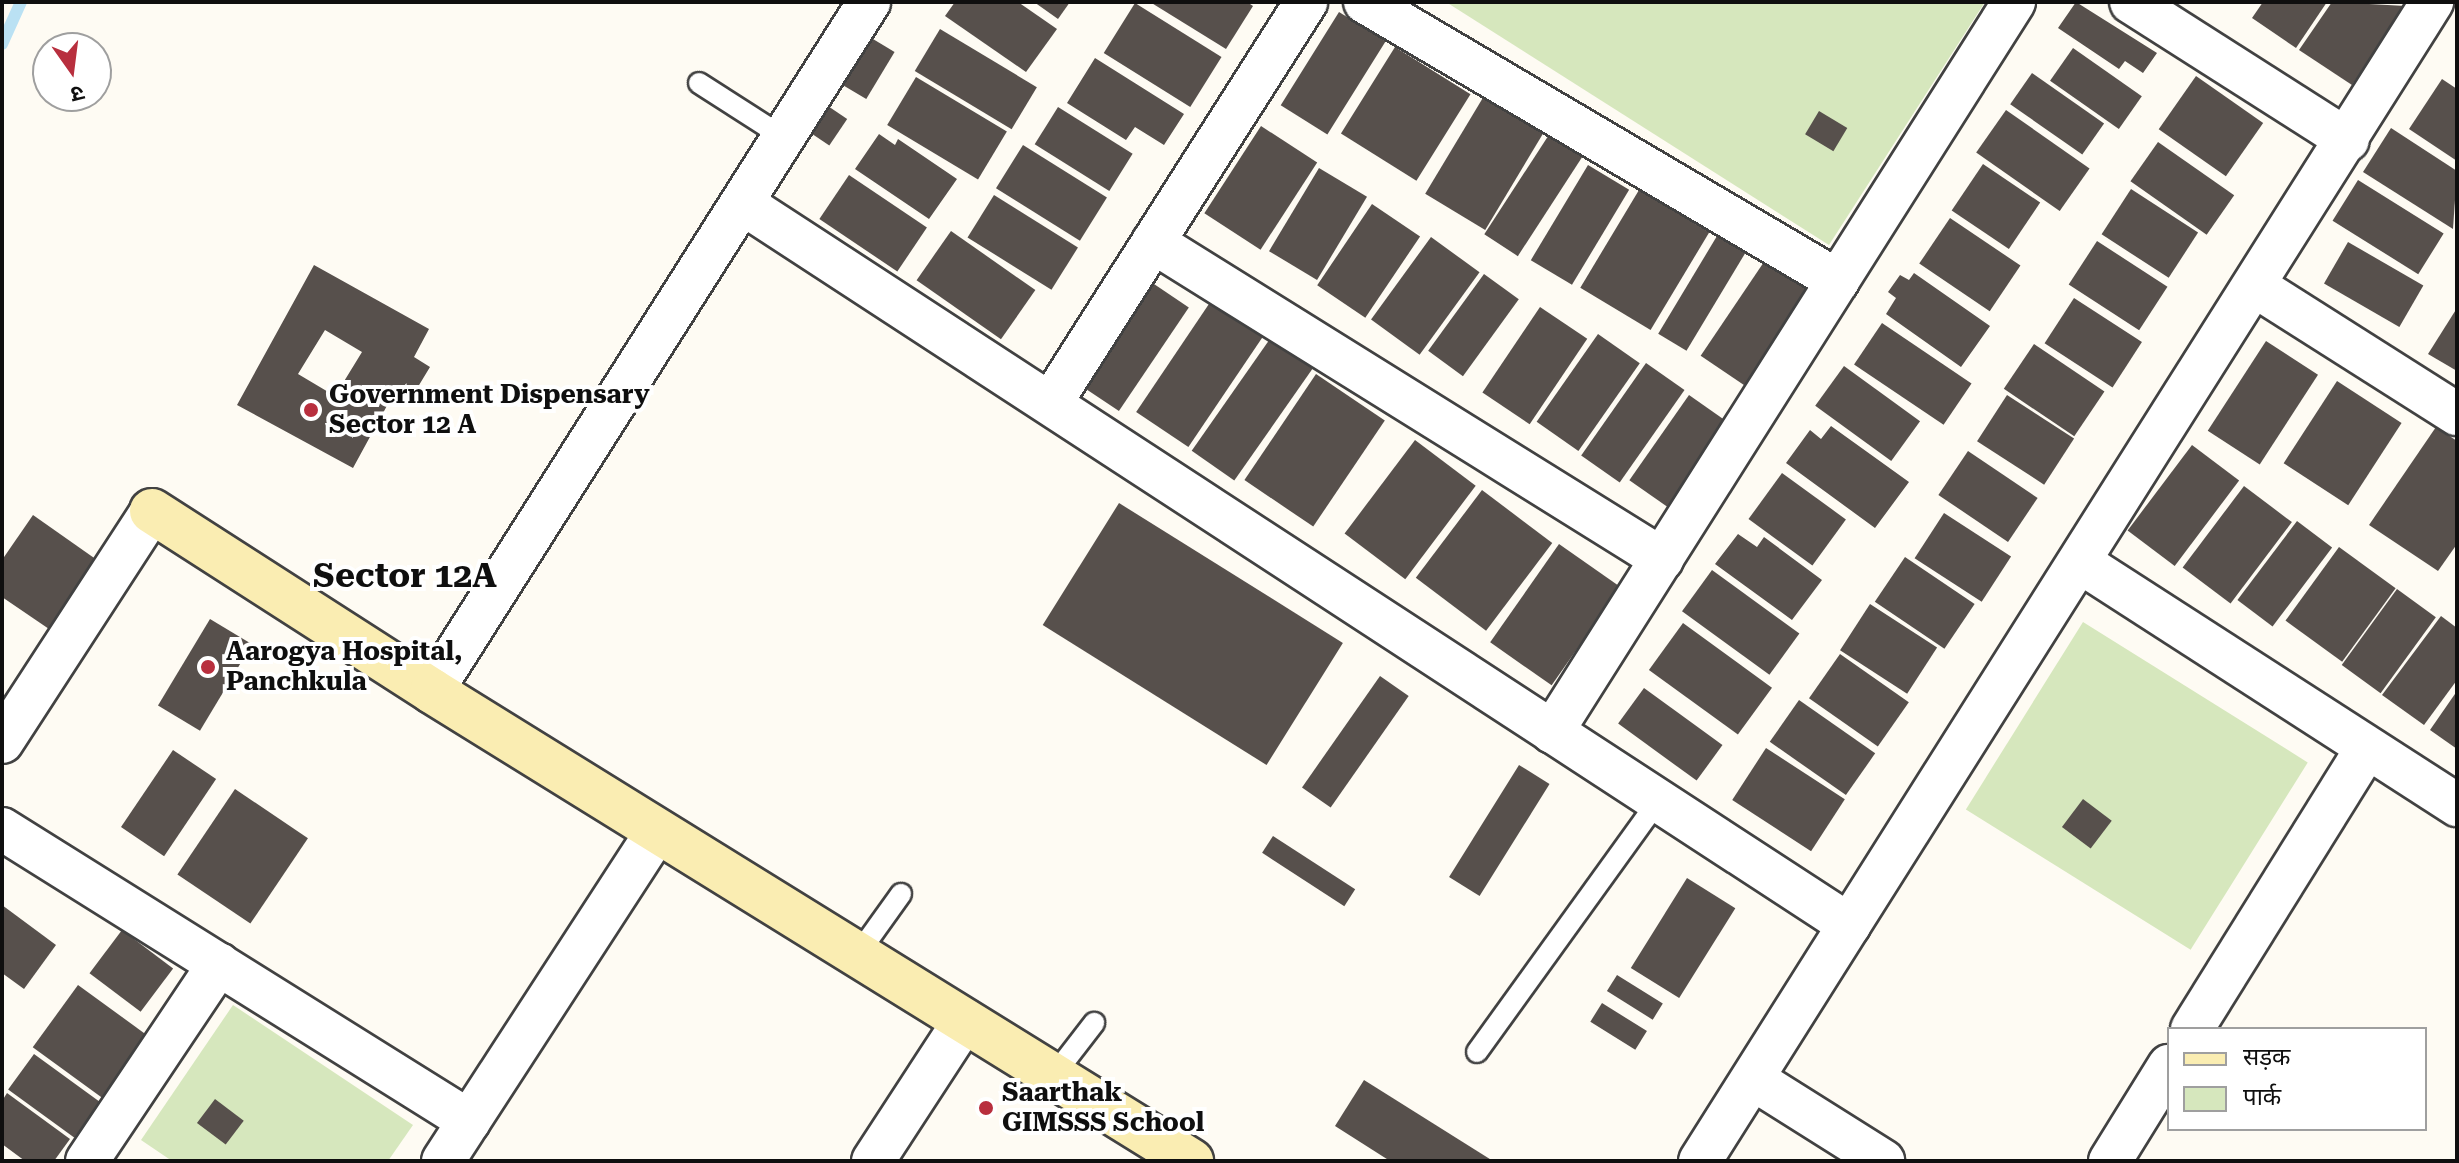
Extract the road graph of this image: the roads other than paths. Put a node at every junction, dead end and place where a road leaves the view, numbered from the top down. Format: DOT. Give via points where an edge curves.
graph roads {
  1 [pos="869,2"];
  2 [pos="1306,2"];
  3 [pos="1365,2"];
  4 [pos="2014,2"];
  5 [pos="2131,2"];
  6 [pos="2432,2"];
  7 [pos="699,83"];
  8 [pos="783,137"];
  9 [pos="2348,140"];
  10 [pos="742,203"];
  11 [pos="1153,242"];
  12 [pos="1838,281"];
  13 [pos="2255,286"];
  14 [pos="1052,401"];
  15 [pos="2457,414"];
  16 [pos="152,511"];
  17 [pos="1662,559"];
  18 [pos="2080,562"];
  19 [pos="432,691"];
  20 [pos="1552,732"];
  21 [pos="2,742"];
  22 [pos="2367,748"];
  23 [pos="1658,801"];
  24 [pos="2457,805"];
  25 [pos="2,830"];
  26 [pos="657,831"];
  27 [pos="901,894"];
  28 [pos="1849,925"];
  29 [pos="858,954"];
  30 [pos="219,964"];
  31 [pos="965,1020"];
  32 [pos="1094,1023"];
  33 [pos="2193,1027"];
  34 [pos="1477,1052"];
  35 [pos="2167,1069"];
  36 [pos="1054,1075"];
  37 [pos="1753,1079"];
  38 [pos="469,1121"];
  39 [pos="87,1161"];
  40 [pos="443,1161"];
  41 [pos="873,1161"];
  42 [pos="1191,1161"];
  43 [pos="1700,1161"];
  44 [pos="1883,1161"];
  45 [pos="2110,1161"];
  1 -- 8 [label="street"];
  2 -- 11 [label="street"];
  3 -- 12 [label="street"];
  4 -- 12 [label="street"];
  5 -- 9 [label="street"];
  6 -- 9 [label="street"];
  7 -- 8 [label="lane"];
  8 -- 10 [label="street"];
  9 -- 13 [label="street"];
  10 -- 14 [label="street"];
  10 -- 19 [label="street"];
  11 -- 14 [label="street"];
  11 -- 17 [label="street"];
  12 -- 17 [label="street"];
  13 -- 15 [label="street"];
  13 -- 18 [label="street"];
  14 -- 20 [label="street"];
  16 -- 19 [label="street"];
  16 -- 21 [label="street"];
  17 -- 20 [label="street"];
  18 -- 22 [label="street"];
  18 -- 28 [label="street"];
  19 -- 26 [label="street"];
  20 -- 23 [label="street"];
  22 -- 24 [label="street"];
  22 -- 33 [label="street"];
  23 -- 28 [label="street"];
  23 -- 34 [label="lane"];
  25 -- 30 [label="street"];
  26 -- 29 [label="street"];
  26 -- 38 [label="street"];
  27 -- 29 [label="lane"];
  28 -- 37 [label="street"];
  29 -- 31 [label="street"];
  30 -- 38 [label="street"];
  30 -- 39 [label="street"];
  31 -- 36 [label="street"];
  31 -- 41 [label="street"];
  32 -- 36 [label="lane"];
  35 -- 45 [label="street"];
  36 -- 42 [label="street"];
  37 -- 43 [label="street"];
  37 -- 44 [label="street"];
  38 -- 40 [label="street"];
}
